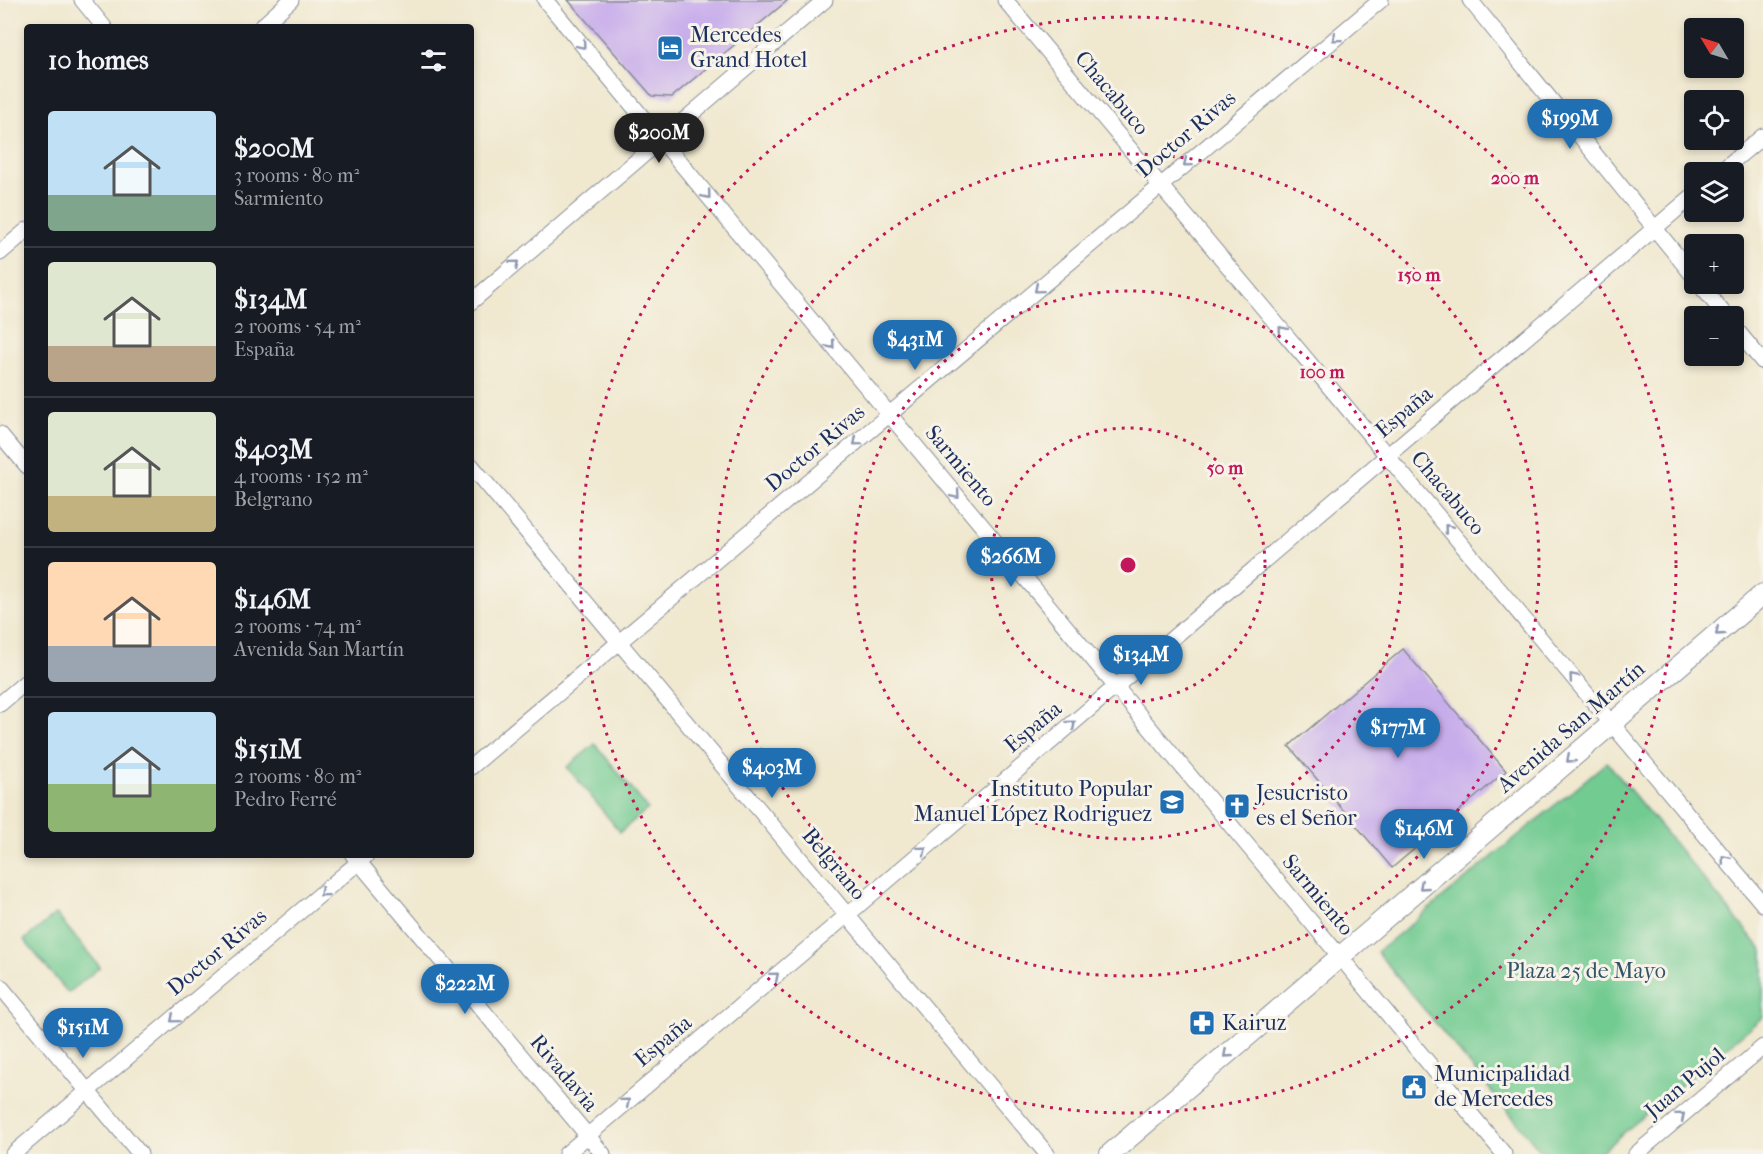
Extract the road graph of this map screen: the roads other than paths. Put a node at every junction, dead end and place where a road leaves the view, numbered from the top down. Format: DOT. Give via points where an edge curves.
graph roads {
  1 [pos="82,0"];
  2 [pos="291,0"];
  3 [pos="545,0"];
  4 [pos="825,0"];
  5 [pos="1005,0"];
  6 [pos="1381,0"];
  7 [pos="1470,0"];
  8 [pos="102,24"];
  9 [pos="264,24"];
  10 [pos="1763,136"];
  11 [pos="661,140"];
  12 [pos="1732,162"];
  13 [pos="1161,185"];
  14 [pos="1684,203"];
  15 [pos="1654,228"];
  16 [pos="24,232"];
  17 [pos="0,252"];
  18 [pos="1684,265"];
  19 [pos="1707,294"];
  20 [pos="474,299"];
  21 [pos="1718,306"];
  22 [pos="1744,339"];
  23 [pos="1763,363"];
  24 [pos="889,415"];
  25 [pos="0,434"];
  26 [pos="1387,455"];
  27 [pos="24,462"];
  28 [pos="474,469"];
  29 [pos="1763,594"];
  30 [pos="619,642"];
  31 [pos="24,684"];
  32 [pos="1115,687"];
  33 [pos="0,704"];
  34 [pos="1612,723"];
  35 [pos="474,764"];
  36 [pos="358,858"];
  37 [pos="360,858"];
  38 [pos="1763,904"];
  39 [pos="847,915"];
  40 [pos="1340,957"];
  41 [pos="0,986"];
  42 [pos="1763,1047"];
  43 [pos="88,1091"];
  44 [pos="587,1136"];
  45 [pos="13,1154"];
  46 [pos="140,1154"];
  47 [pos="566,1154"];
  48 [pos="603,1154"];
  49 [pos="1047,1154"];
  50 [pos="1110,1154"];
  51 [pos="1504,1154"];
  52 [pos="1636,1154"];
  1 -- 8 [label="street"];
  2 -- 9 [label="street"];
  3 -- 11 [label="street, Sarmiento, one-way"];
  4 -- 11 [label="street"];
  5 -- 13 [label="street, Chacabuco"];
  6 -- 13 [label="street, Doctor Rivas, one-way"];
  7 -- 15 [label="street"];
  10 -- 12 [label="street"];
  20 -- 11 [label="street, one-way"];
  11 -- 24 [label="street, Sarmiento, one-way"];
  13 -- 24 [label="street, Doctor Rivas, one-way"];
  26 -- 13 [label="street, Chacabuco, one-way"];
  14 -- 15 [label="street, España"];
  15 -- 18 [label="street"];
  15 -- 26 [label="street, España"];
  16 -- 17 [label="street"];
  19 -- 21 [label="street"];
  22 -- 23 [label="street"];
  24 -- 30 [label="street, Doctor Rivas, one-way"];
  24 -- 32 [label="street, Sarmiento, one-way"];
  25 -- 27 [label="street"];
  26 -- 32 [label="street, España"];
  34 -- 26 [label="street, Chacabuco, one-way"];
  28 -- 30 [label="street, Belgrano"];
  29 -- 34 [label="street, Avenida San Martín, one-way"];
  30 -- 35 [label="street, Doctor Rivas"];
  30 -- 39 [label="street, Belgrano"];
  31 -- 33 [label="street"];
  39 -- 32 [label="street, España, one-way"];
  32 -- 40 [label="street, Sarmiento"];
  38 -- 34 [label="street, Chacabuco, one-way"];
  34 -- 40 [label="street, Avenida San Martín, one-way"];
  36 -- 43 [label="street, Doctor Rivas, one-way"];
  37 -- 44 [label="street, Rivadavia"];
  44 -- 39 [label="street, España, one-way"];
  39 -- 49 [label="street, Belgrano"];
  40 -- 50 [label="street, Avenida San Martín, one-way"];
  40 -- 51 [label="street, Sarmiento"];
  41 -- 43 [label="street"];
  52 -- 42 [label="street, Juan Pujol, one-way"];
  43 -- 45 [label="street, Doctor Rivas"];
  43 -- 46 [label="street"];
  44 -- 47 [label="street, España"];
  44 -- 48 [label="street, Rivadavia"];
}
